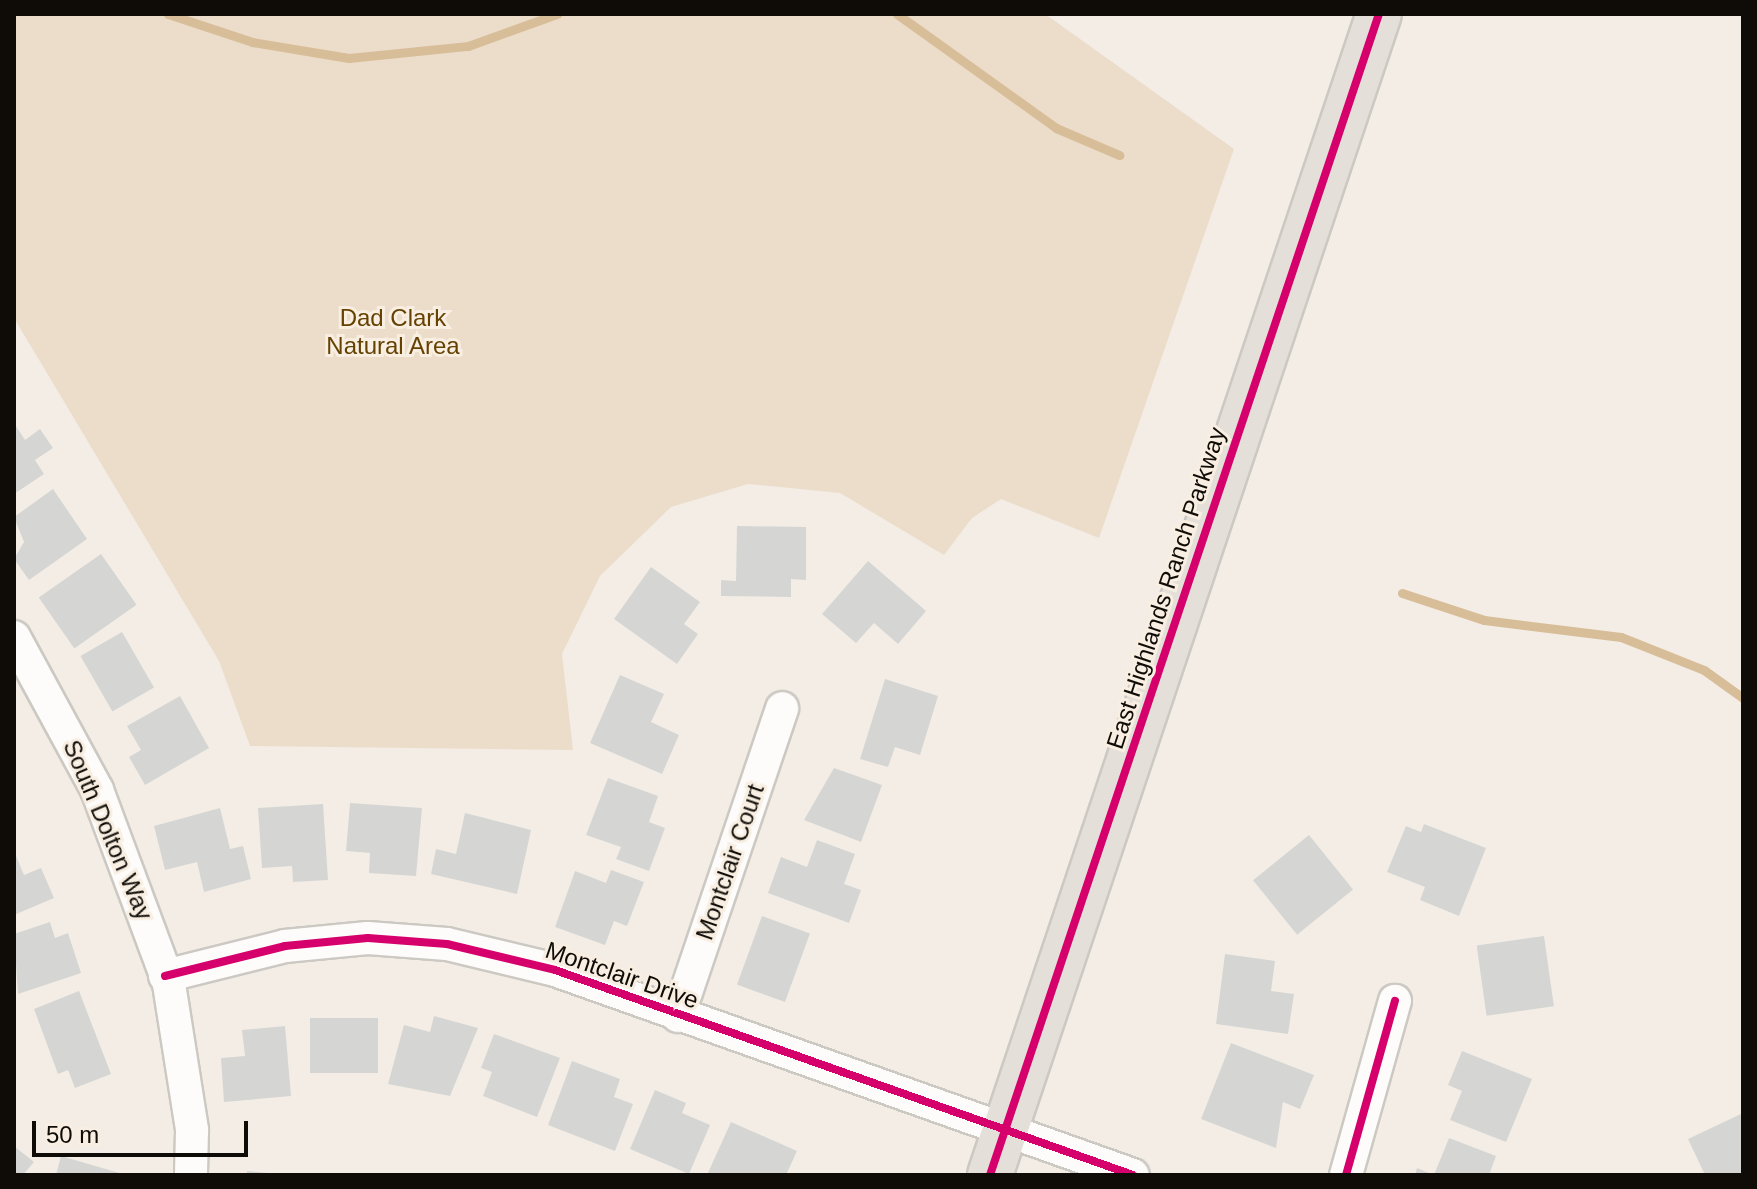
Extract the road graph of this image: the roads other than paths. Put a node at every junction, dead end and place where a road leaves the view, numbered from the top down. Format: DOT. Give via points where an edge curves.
graph roads {
  1 [pos="1379,14"];
  2 [pos="14,637"];
  3 [pos="782,708"];
  4 [pos="165,976"];
  5 [pos="1395,1001"];
  6 [pos="678,1016"];
  7 [pos="1005,1133"];
  8 [pos="191,1175"];
  9 [pos="990,1175"];
  10 [pos="1133,1175"];
  11 [pos="1346,1175"];
  1 -- 7 [label="main road, East Highlands Ranch Parkway"];
  2 -- 4 [label="street, South Dolton Way" via="97,790"];
  3 -- 6 [label="street, Montclair Court"];
  4 -- 6 [label="street, Montclair Drive" via="285,946 384,939 447,944 555,970"];
  4 -- 8 [label="street, South Dolton Way" via="192,1130"];
  5 -- 11 [label="street"];
  6 -- 7 [label="street, Montclair Drive"];
  7 -- 9 [label="main road, East Highlands Ranch Parkway"];
  7 -- 10 [label="street, Montclair Drive"];
}
